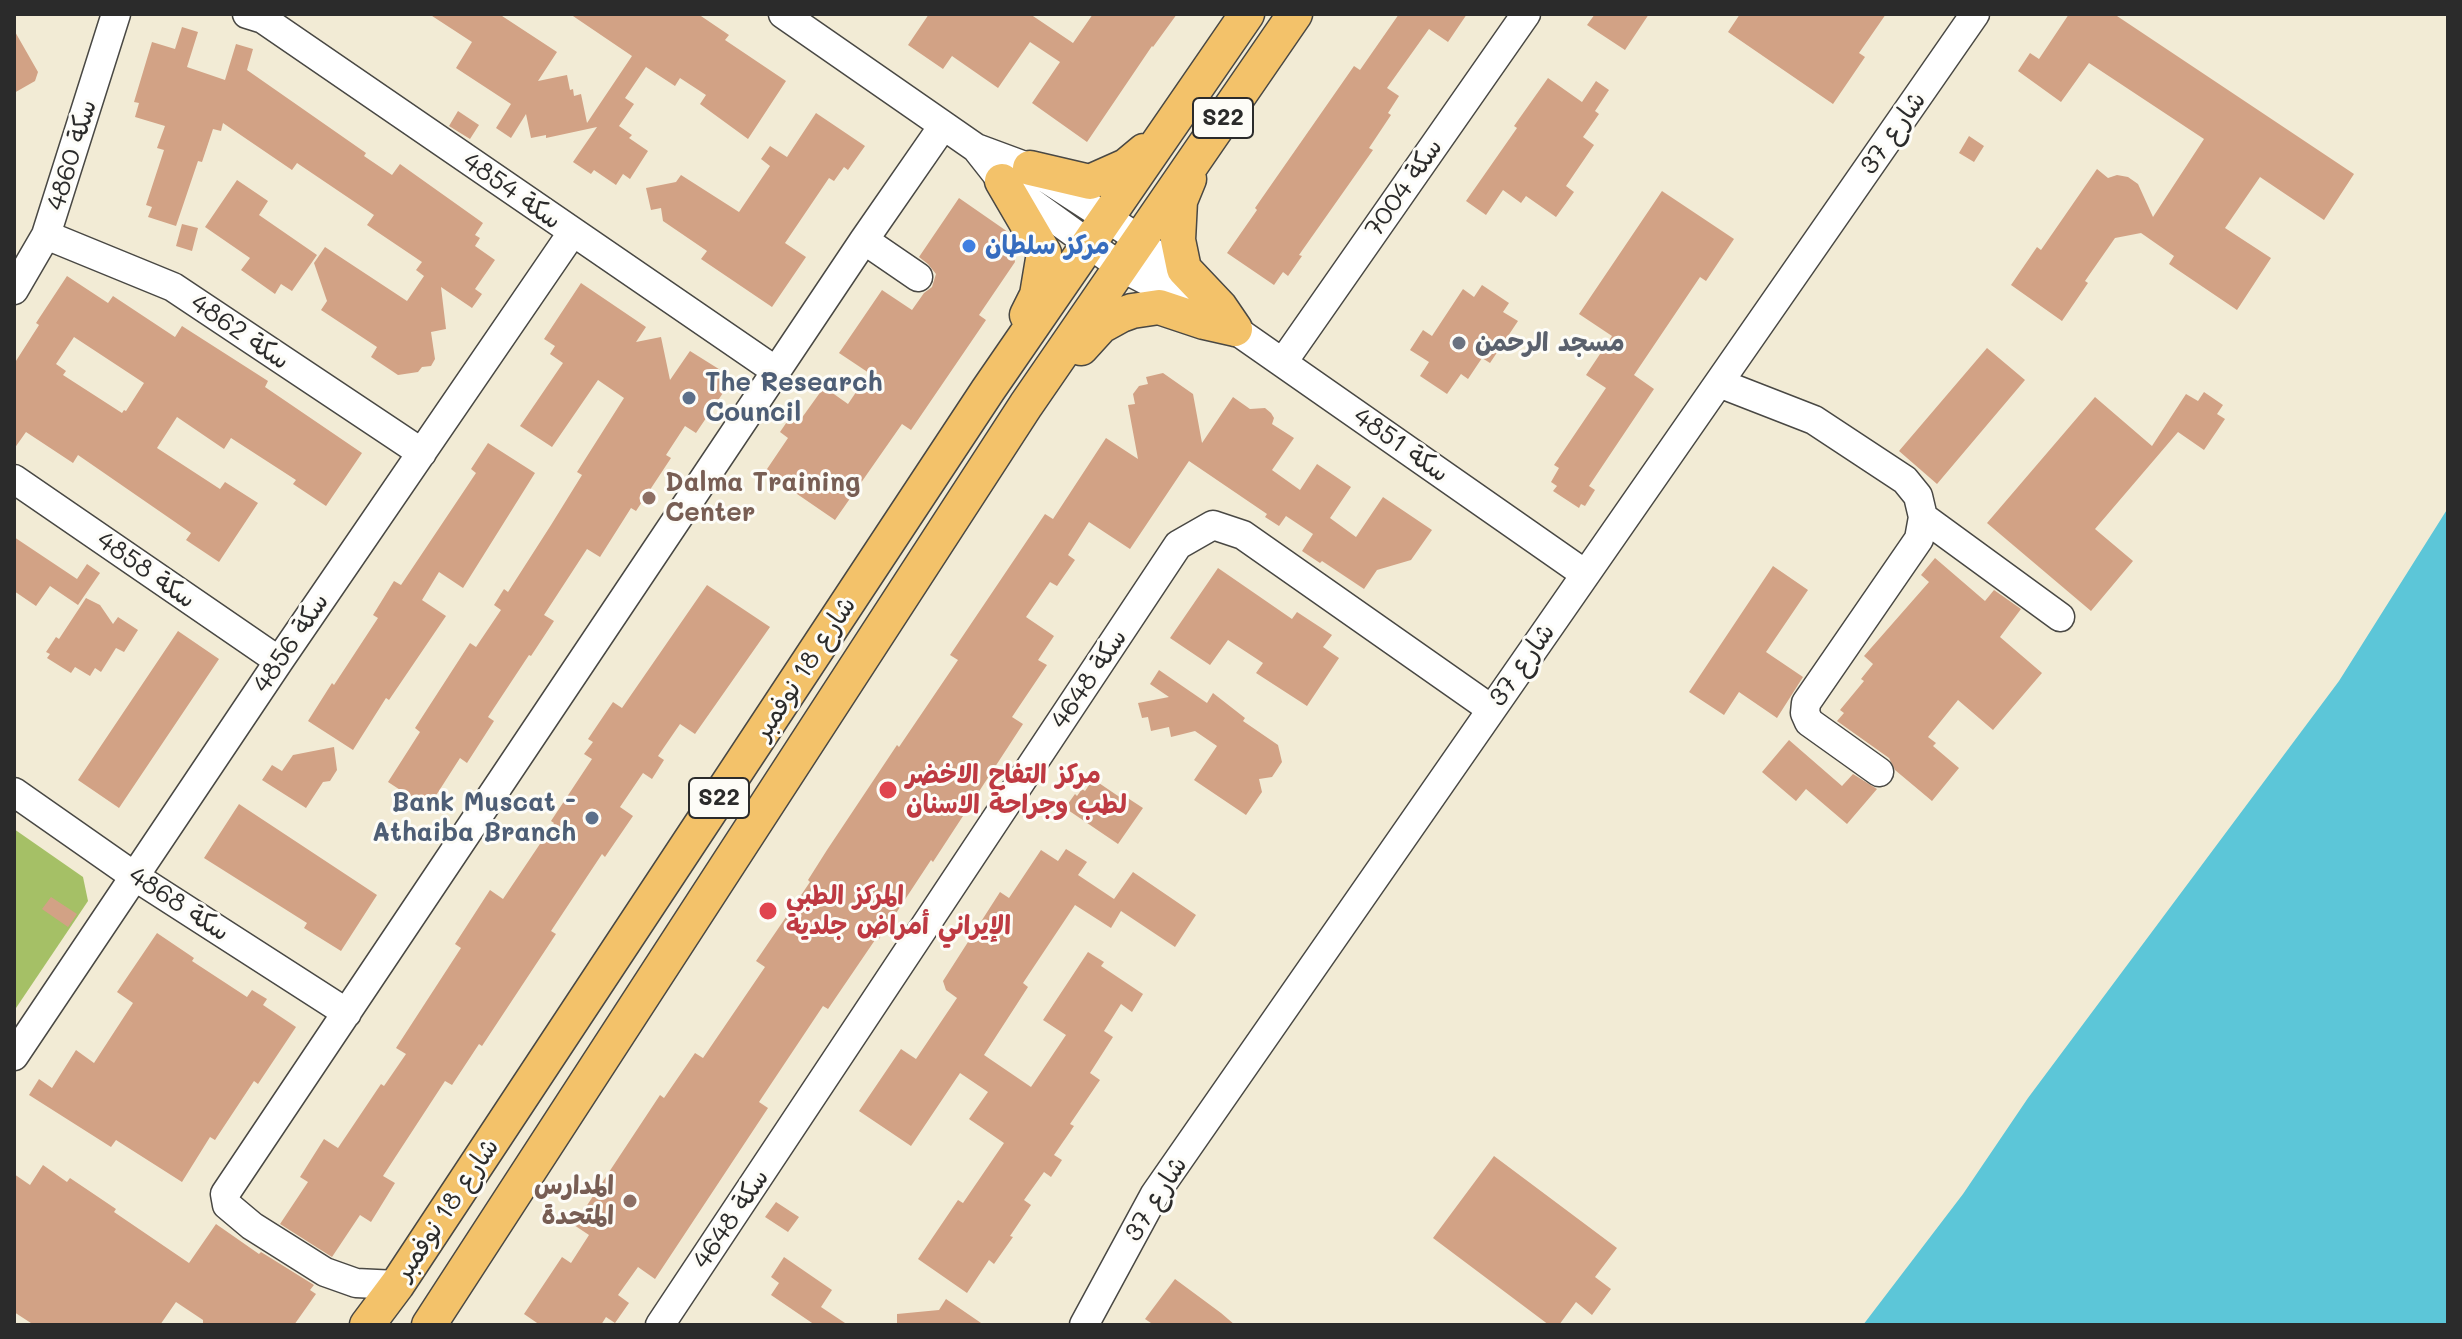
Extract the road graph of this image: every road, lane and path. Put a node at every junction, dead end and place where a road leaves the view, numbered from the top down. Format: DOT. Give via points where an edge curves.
graph roads {
  1 [pos="116,14"];
  2 [pos="247,14"];
  3 [pos="783,14"];
  4 [pos="1247,14"];
  5 [pos="1295,14"];
  6 [pos="1526,14"];
  7 [pos="1975,14"];
  8 [pos="1196,89"];
  9 [pos="943,126"];
  10 [pos="1200,150"];
  11 [pos="1016,174"];
  12 [pos="1098,231"];
  13 [pos="572,233"];
  14 [pos="46,235"];
  15 [pos="864,240"];
  16 [pos="1130,253"];
  17 [pos="918,277"];
  18 [pos="14,290"];
  19 [pos="1226,323"];
  20 [pos="1283,362"];
  21 [pos="776,371"];
  22 [pos="1719,383"];
  23 [pos="988,390"];
  24 [pos="1026,405"];
  25 [pos="422,453"];
  26 [pos="14,479"];
  27 [pos="1923,517"];
  28 [pos="1585,574"];
  29 [pos="2060,617"];
  30 [pos="279,661"];
  31 [pos="1491,709"];
  32 [pos="1879,772"];
  33 [pos="14,792"];
  34 [pos="134,876"];
  35 [pos="347,1013"];
  36 [pos="14,1056"];
  37 [pos="397,1285"];
  38 [pos="441,1321"];
  39 [pos="1092,1322"];
  40 [pos="367,1325"];
  41 [pos="660,1325"];
  1 -- 14 [label="street, سكة 4860"];
  2 -- 13 [label="street, سكة 4854" via="263,19"];
  3 -- 9 [label="street, سكة 4851"];
  4 -- 8 [label="main road, شارع 18 نوفمبر / S22"];
  5 -- 10 [label="main road, شارع 18 نوفمبر / S22"];
  6 -- 20 [label="street, سكة 7004"];
  7 -- 22 [label="street, شارع 37"];
  8 -- 11 [label="main road" via="1141,154 1105,177 1090,182"];
  8 -- 12 [label="main road, شارع 18 نوفمبر / S22"];
  9 -- 11 [label="street, سكة 4851"];
  9 -- 15 [label="street"];
  10 -- 16 [label="main road, شارع 18 نوفمبر / S22"];
  10 -- 19 [label="main road" via="1180,201 1178,240 1184,269 1220,307"];
  11 -- 12 [label="street, سكة 4851"];
  11 -- 23 [label="main road" via="1044,253 1037,295"];
  12 -- 16 [label="street, سكة 4851"];
  12 -- 23 [label="main road, شارع 18 نوفمبر / S22"];
  13 -- 21 [label="street, سكة 4854"];
  13 -- 25 [label="street, سكة 4856"];
  14 -- 18 [label="street, سكة 4860"];
  14 -- 25 [label="street, سكة 4862" via="173,287"];
  15 -- 17 [label="street"];
  15 -- 21 [label="street"];
  16 -- 19 [label="street, سكة 4851"];
  16 -- 24 [label="main road, شارع 18 نوفمبر / S22"];
  19 -- 20 [label="street, سكة 4851"];
  19 -- 24 [label="main road" via="1204,322 1159,307 1132,311 1101,326"];
  20 -- 28 [label="street, سكة 4851"];
  21 -- 35 [label="street"];
  22 -- 27 [label="street" via="1814,420 1905,480 1918,496"];
  22 -- 28 [label="street, شارع 37"];
  23 -- 37 [label="main road, شارع 18 نوفمبر / S22"];
  24 -- 38 [label="main road, شارع 18 نوفمبر / S22"];
  25 -- 30 [label="street, سكة 4856"];
  26 -- 30 [label="street, سكة 4858"];
  27 -- 29 [label="street"];
  27 -- 32 [label="street" via="1919,539 1806,703 1809,722"];
  28 -- 31 [label="street, شارع 37"];
  30 -- 34 [label="street, سكة 4856"];
  31 -- 39 [label="street, شارع 37" via="1155,1194"];
  31 -- 41 [label="street, سكة 4648" via="1243,535 1213,525 1178,545"];
  33 -- 34 [label="street, سكة 4868"];
  34 -- 35 [label="street, سكة 4868"];
  34 -- 36 [label="street, سكة 4856"];
  35 -- 37 [label="street" via="225,1194 227,1205 325,1272 356,1283"];
  37 -- 40 [label="main road, شارع 18 نوفمبر / S22"];
}
